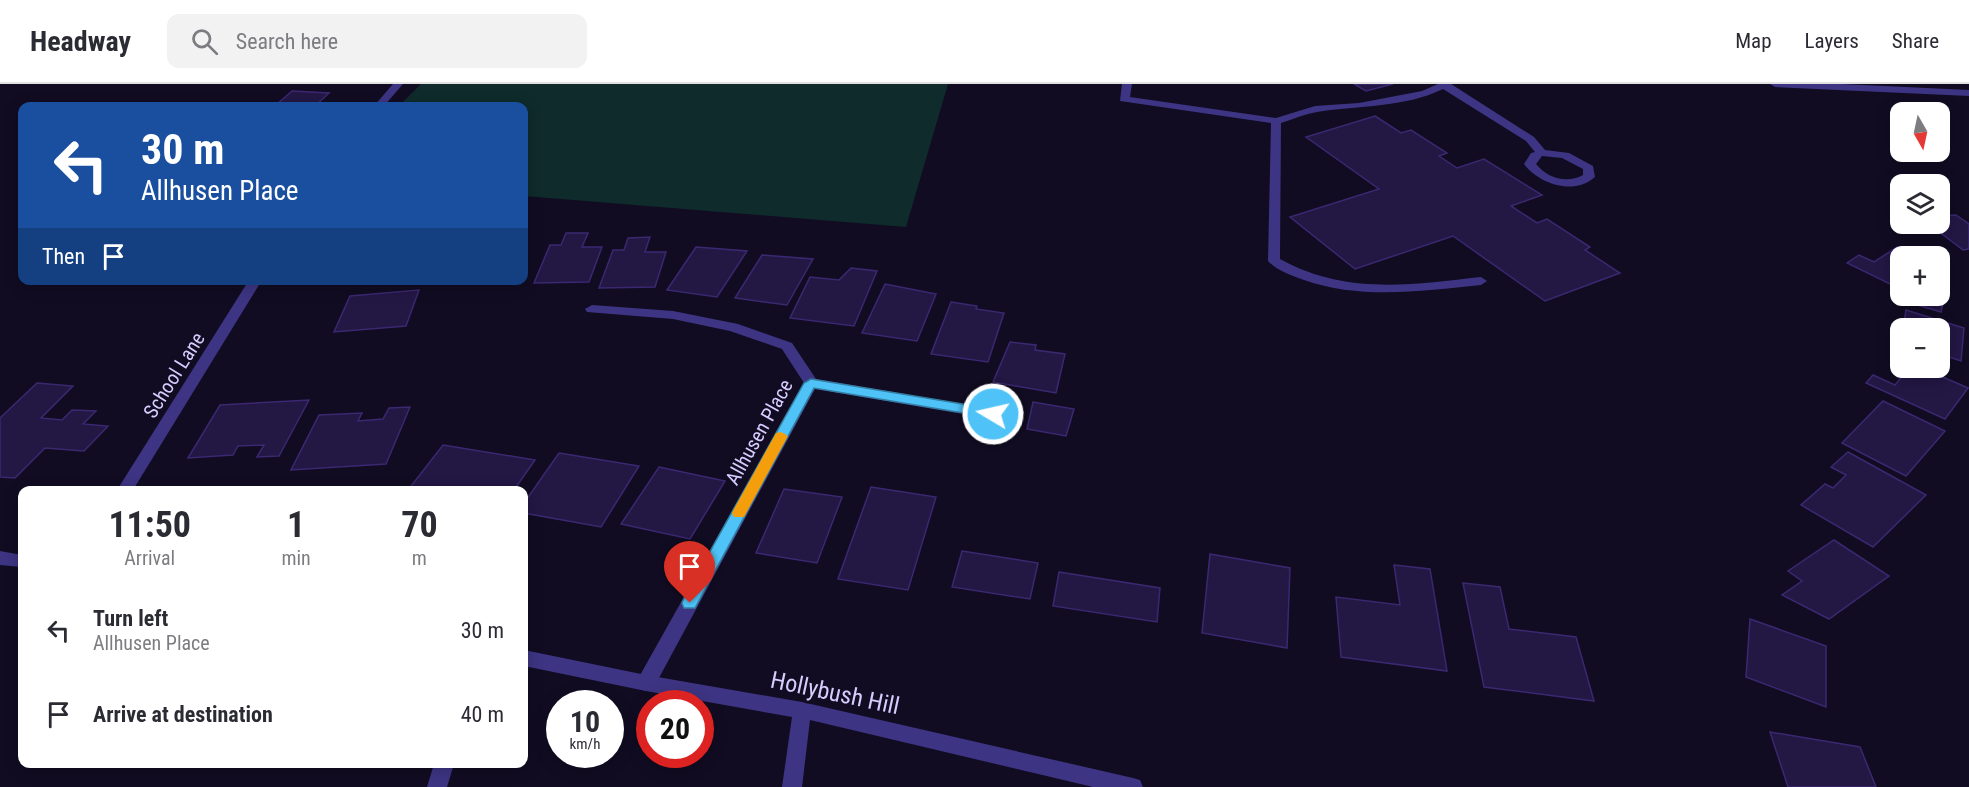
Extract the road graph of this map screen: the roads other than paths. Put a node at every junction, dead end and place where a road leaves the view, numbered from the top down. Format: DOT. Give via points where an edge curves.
graph roads {
  1 [pos="398,84"];
  2 [pos="1127,84"];
  3 [pos="1775,84"];
  4 [pos="1445,85"];
  5 [pos="1814,85"];
  6 [pos="1969,93"];
  7 [pos="382,102"];
  8 [pos="1276,121"];
  9 [pos="1542,153"];
  10 [pos="1481,281"];
  11 [pos="253,285"];
  12 [pos="592,309"];
  13 [pos="811,383"];
  14 [pos="993,414"];
  15 [pos="127,486"];
  16 [pos="0,558"];
  17 [pos="18,560"];
  18 [pos="528,659"];
  19 [pos="646,683"];
  20 [pos="802,710"];
  21 [pos="443,768"];
  22 [pos="437,787"];
  23 [pos="792,787"];
  24 [pos="1133,787"];
  1 -- 7 [label="street"];
  2 -- 8 [label="street" via="1124,99"];
  3 -- 5 [label="street"];
  4 -- 8 [label="street" via="1425,94 1316,109"];
  4 -- 9 [label="street" via="1530,140"];
  5 -- 6 [label="street"];
  8 -- 10 [label="street" via="1274,261 1297,276 1357,288 1406,289"];
  9 -- 9 [label="street" via="1575,158 1589,168 1589,177 1569,183 1539,174 1530,164 1535,155"];
  11 -- 15 [label="street, School Lane"];
  12 -- 13 [label="street, Allhusen Place" via="673,315 733,327 787,346"];
  13 -- 14 [label="street"];
  13 -- 19 [label="street, Allhusen Place"];
  16 -- 17 [label="street"];
  18 -- 19 [label="street, Hollybush Hill"];
  19 -- 20 [label="street, Hollybush Hill"];
  20 -- 23 [label="street"];
  20 -- 24 [label="street, Hollybush Hill"];
  21 -- 22 [label="street"];
}
